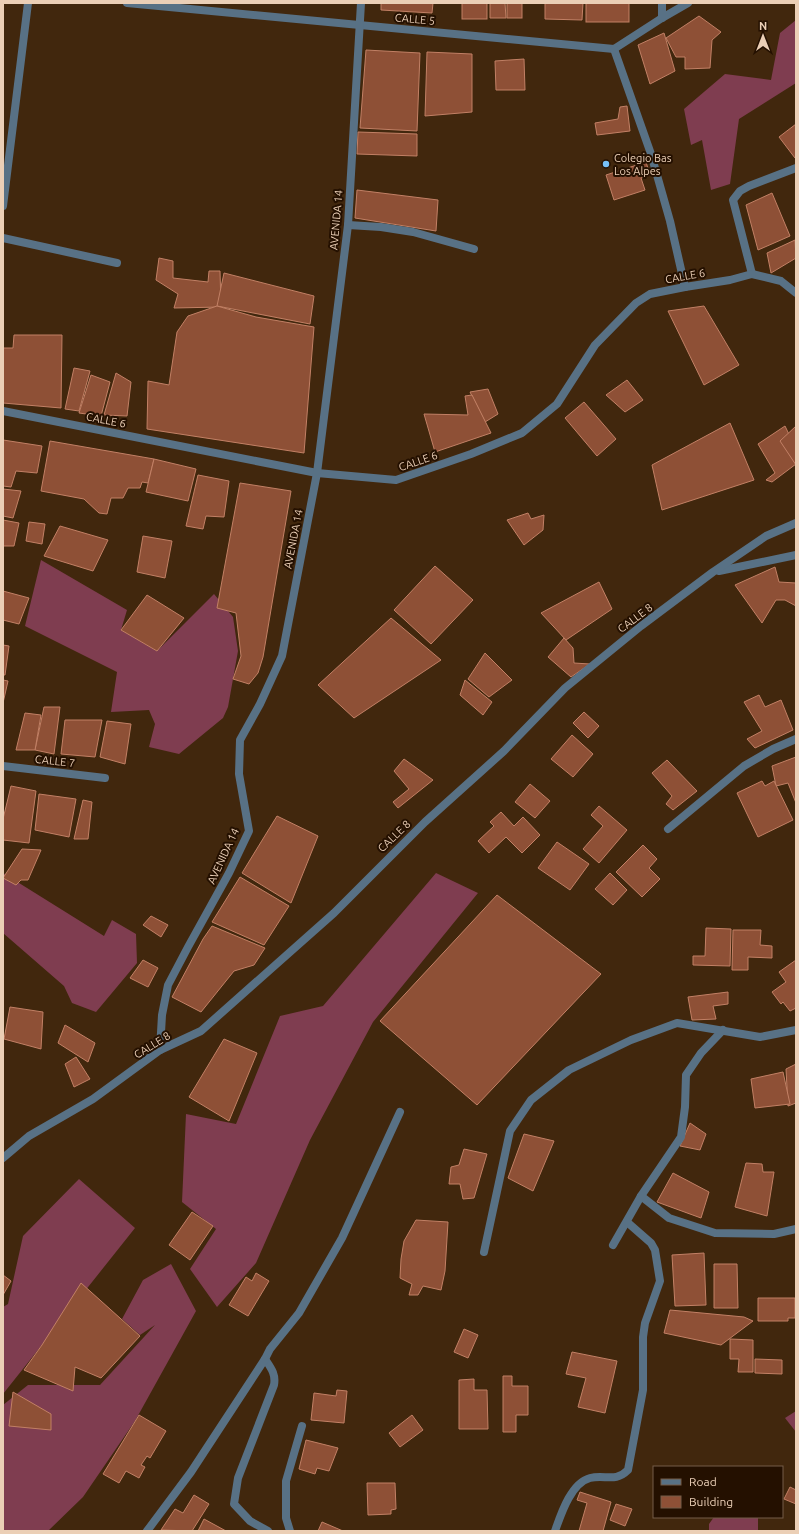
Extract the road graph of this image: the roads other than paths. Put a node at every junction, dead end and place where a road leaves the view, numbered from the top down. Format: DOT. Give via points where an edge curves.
graph roads {
  1 [pos="28,3"];
  2 [pos="127,3"];
  3 [pos="361,3"];
  4 [pos="662,3"];
  5 [pos="688,3"];
  6 [pos="662,18"];
  7 [pos="359,25"];
  8 [pos="614,49"];
  9 [pos="796,168"];
  10 [pos="3,206"];
  11 [pos="348,225"];
  12 [pos="3,238"];
  13 [pos="474,249"];
  14 [pos="117,263"];
  15 [pos="752,274"];
  16 [pos="686,287"];
  17 [pos="796,293"];
  18 [pos="3,411"];
  19 [pos="317,473"];
  20 [pos="796,523"];
  21 [pos="796,554"];
  22 [pos="714,572"];
  23 [pos="796,739"];
  24 [pos="3,766"];
  25 [pos="105,778"];
  26 [pos="668,829"];
  27 [pos="723,1030"];
  28 [pos="796,1030"];
  29 [pos="160,1050"];
  30 [pos="400,1112"];
  31 [pos="3,1158"];
  32 [pos="641,1196"];
  33 [pos="627,1222"];
  34 [pos="796,1229"];
  35 [pos="613,1245"];
  36 [pos="484,1252"];
  37 [pos="265,1360"];
  38 [pos="302,1426"];
  39 [pos="146,1531"];
  40 [pos="268,1531"];
  41 [pos="290,1531"];
  42 [pos="555,1531"];
  1 -- 10 [label="street"];
  2 -- 7 [label="street, CALLE 5"];
  3 -- 7 [label="street, AVENIDA 14"];
  4 -- 6 [label="street"];
  5 -- 6 [label="street"];
  6 -- 8 [label="street"];
  7 -- 8 [label="street, CALLE 5"];
  7 -- 11 [label="street, AVENIDA 14"];
  8 -- 16 [label="street" via="651,154"];
  9 -- 15 [label="street" via="749,186 740,191 733,200"];
  11 -- 13 [label="street" via="413,232"];
  11 -- 19 [label="street, AVENIDA 14"];
  12 -- 14 [label="street"];
  15 -- 16 [label="street, CALLE 6"];
  15 -- 17 [label="street" via="781,281"];
  16 -- 19 [label="street, CALLE 6" via="650,294 636,303 595,345 557,404 522,433 396,480"];
  18 -- 19 [label="street, CALLE 6"];
  19 -- 29 [label="street, AVENIDA 14" via="282,656 240,740 239,774 249,831 168,985 162,1015"];
  20 -- 22 [label="street, CALLE 8" via="766,536"];
  21 -- 22 [label="street"];
  22 -- 29 [label="street, CALLE 8" via="641,626 565,688 504,751 425,822 334,914 201,1031"];
  23 -- 26 [label="street" via="744,766"];
  24 -- 25 [label="street, CALLE 7"];
  27 -- 28 [label="street" via="760,1037"];
  27 -- 32 [label="street" via="701,1053 686,1075 686,1107 680,1137"];
  27 -- 36 [label="street" via="677,1023 631,1040 569,1070 531,1100 510,1131"];
  29 -- 31 [label="street, CALLE 8" via="93,1099 29,1136"];
  30 -- 37 [label="street" via="342,1238 299,1313 270,1349"];
  32 -- 33 [label="street"];
  32 -- 34 [label="street" via="669,1218 715,1233 774,1234"];
  33 -- 35 [label="street"];
  33 -- 42 [label="street" via="651,1243 655,1250 660,1281 645,1323 643,1390 628,1470 615,1478 591,1478 580,1482 563,1508"];
  37 -- 39 [label="street" via="191,1472"];
  37 -- 40 [label="street" via="273,1372 274,1385 238,1478 234,1504 250,1521"];
  38 -- 41 [label="street" via="286,1481 286,1518"];
}
